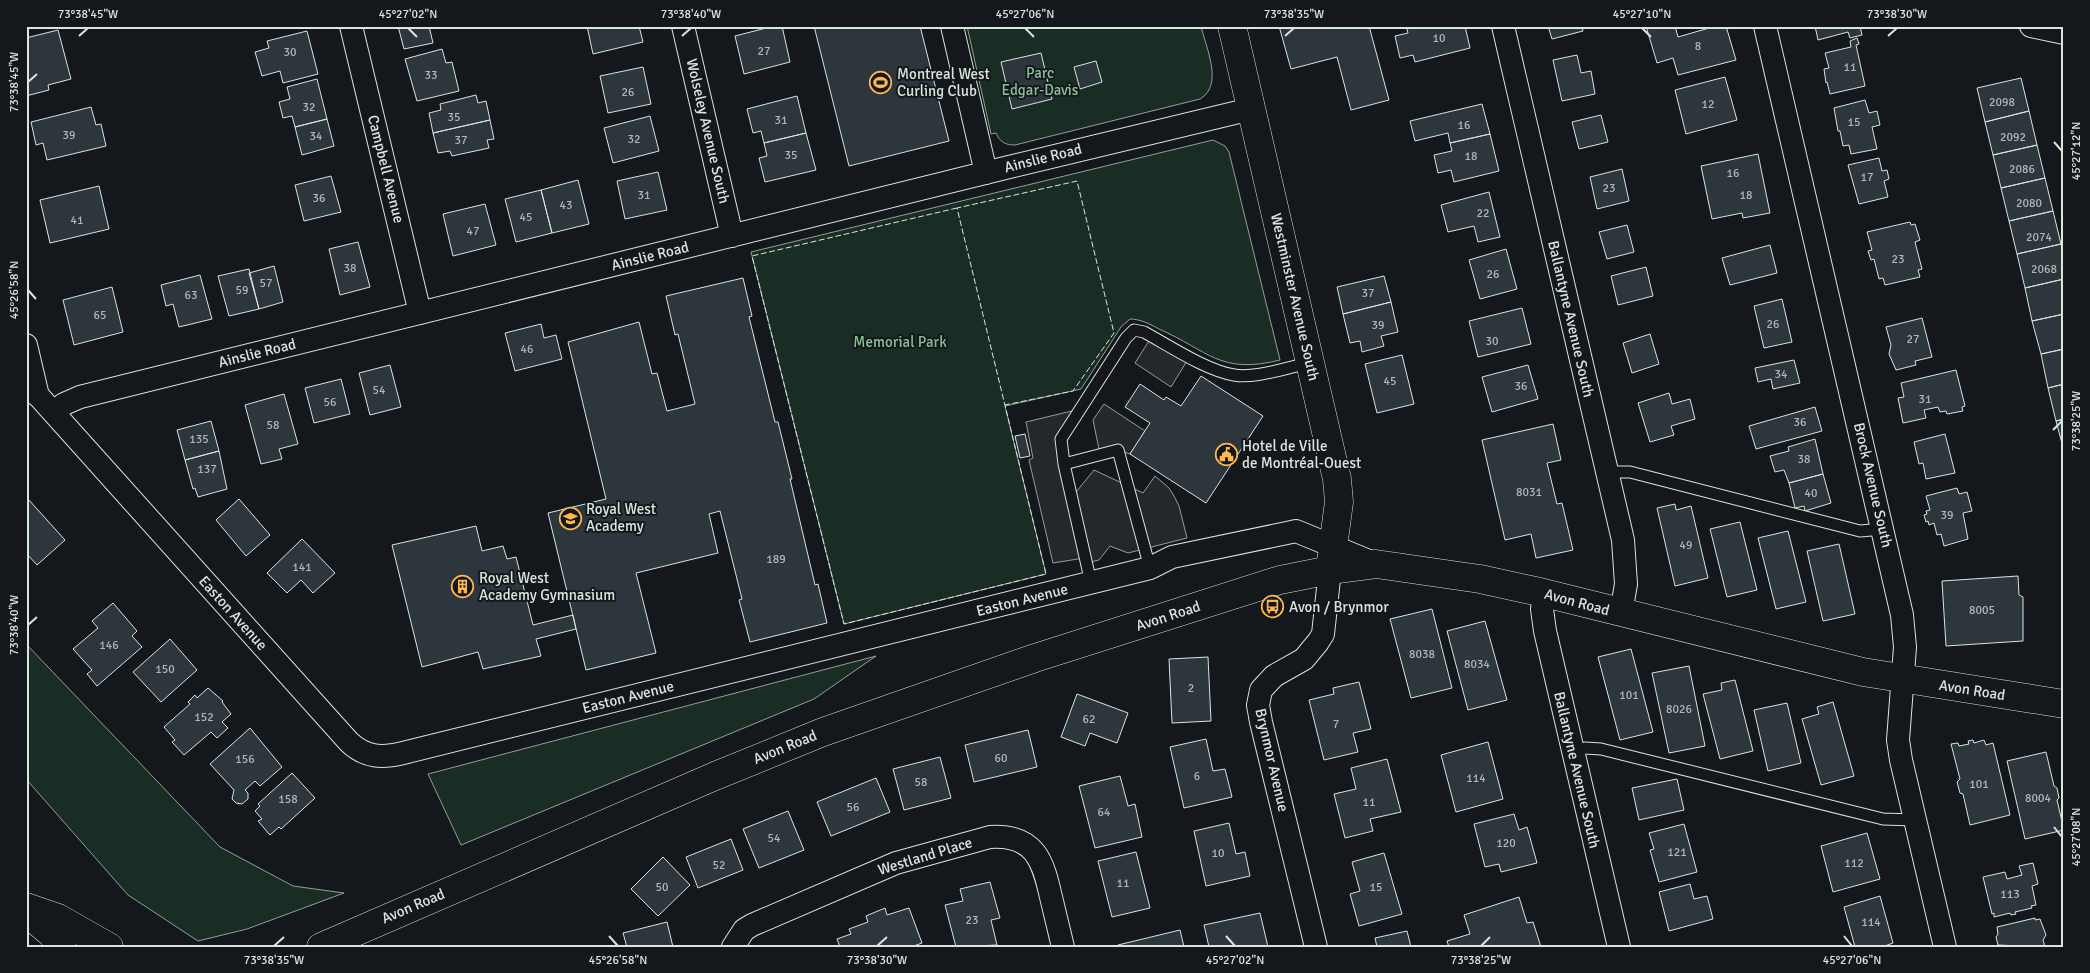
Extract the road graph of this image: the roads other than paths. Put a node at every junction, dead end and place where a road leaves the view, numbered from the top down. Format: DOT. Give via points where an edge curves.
graph roads {
  1 [pos="351,26"];
  2 [pos="683,26"];
  3 [pos="952,26"];
  4 [pos="1232,26"];
  5 [pos="1503,26"];
  6 [pos="1765,26"];
  7 [pos="2031,26"];
  8 [pos="2063,31"];
  9 [pos="1251,109"];
  10 [pos="986,173"];
  11 [pos="732,236"];
  12 [pos="420,313"];
  13 [pos="26,345"];
  14 [pos="1310,362"];
  15 [pos="32,389"];
  16 [pos="54,413"];
  17 [pos="1064,464"];
  18 [pos="1607,472"];
  19 [pos="1883,529"];
  20 [pos="1332,558"];
  21 [pos="1150,568"];
  22 [pos="1091,583"];
  23 [pos="1544,593"];
  24 [pos="1621,613"];
  25 [pos="1902,678"];
  26 [pos="2060,704"];
  27 [pos="1572,751"];
  28 [pos="1915,820"];
  29 [pos="26,907"];
  30 [pos="26,912"];
  31 [pos="332,944"];
  32 [pos="62,947"];
  33 [pos="109,947"];
  34 [pos="733,947"];
  35 [pos="1063,947"];
  36 [pos="1316,947"];
  37 [pos="1619,947"];
  38 [pos="1945,947"];
  1 -- 12 [label="street, Campbell Avenue"];
  2 -- 11 [label="street, Wolseley Avenue South"];
  3 -- 10 [label="street"];
  4 -- 9 [label="main road, Westminster Avenue South"];
  5 -- 18 [label="street, Ballantyne Avenue South"];
  6 -- 19 [label="street, Brock Avenue South"];
  7 -- 8 [label="street"];
  9 -- 10 [label="street, Ainslie Road"];
  9 -- 14 [label="main road, Westminster Avenue South"];
  10 -- 11 [label="street, Ainslie Road"];
  11 -- 12 [label="street, Ainslie Road"];
  12 -- 16 [label="street, Ainslie Road" via="80,397"];
  13 -- 15 [label="street"];
  14 -- 17 [label="lane" via="1258,374 1234,375 1134,330 1061,439"];
  14 -- 20 [label="main road, Westminster Avenue South" via="1337,479 1339,502"];
  15 -- 16 [label="street, Easton Avenue"];
  16 -- 22 [label="street, Easton Avenue" via="344,737 362,752 379,757"];
  17 -- 21 [label="lane" via="1118,450"];
  17 -- 22 [label="lane"];
  18 -- 19 [label="lane" via="1630,472 1860,531"];
  18 -- 24 [label="street, Ballantyne Avenue South" via="1626,564"];
  19 -- 25 [label="street, Brock Avenue South" via="1904,624"];
  20 -- 21 [label="street, Easton Avenue" via="1296,531 1172,557"];
  20 -- 23 [label="main road, Avon Road" via="1480,579"];
  20 -- 31 [label="main road, Avon Road" via="1280,580 1035,658 823,732 724,772"];
  20 -- 36 [label="street, Brynmor Avenue" via="1325,624 1318,642 1304,659 1268,682 1259,698 1261,722"];
  21 -- 22 [label="street, Easton Avenue"];
  23 -- 24 [label="main road, Avon Road"];
  23 -- 27 [label="street, Ballantyne Avenue South" via="1543,623"];
  24 -- 25 [label="main road, Avon Road" via="1863,672"];
  25 -- 26 [label="main road, Avon Road"];
  25 -- 28 [label="street, Brock Avenue South" via="1898,740"];
  27 -- 28 [label="lane" via="1601,749 1884,819"];
  27 -- 37 [label="street, Ballantyne Avenue South"];
  28 -- 38 [label="street, Brock Avenue South"];
  29 -- 33 [label="main road" via="58,918"];
  30 -- 32 [label="main road"];
  34 -- 35 [label="street, Westland Place" via="752,924 896,863 1000,836 1029,847 1042,863"];
}
